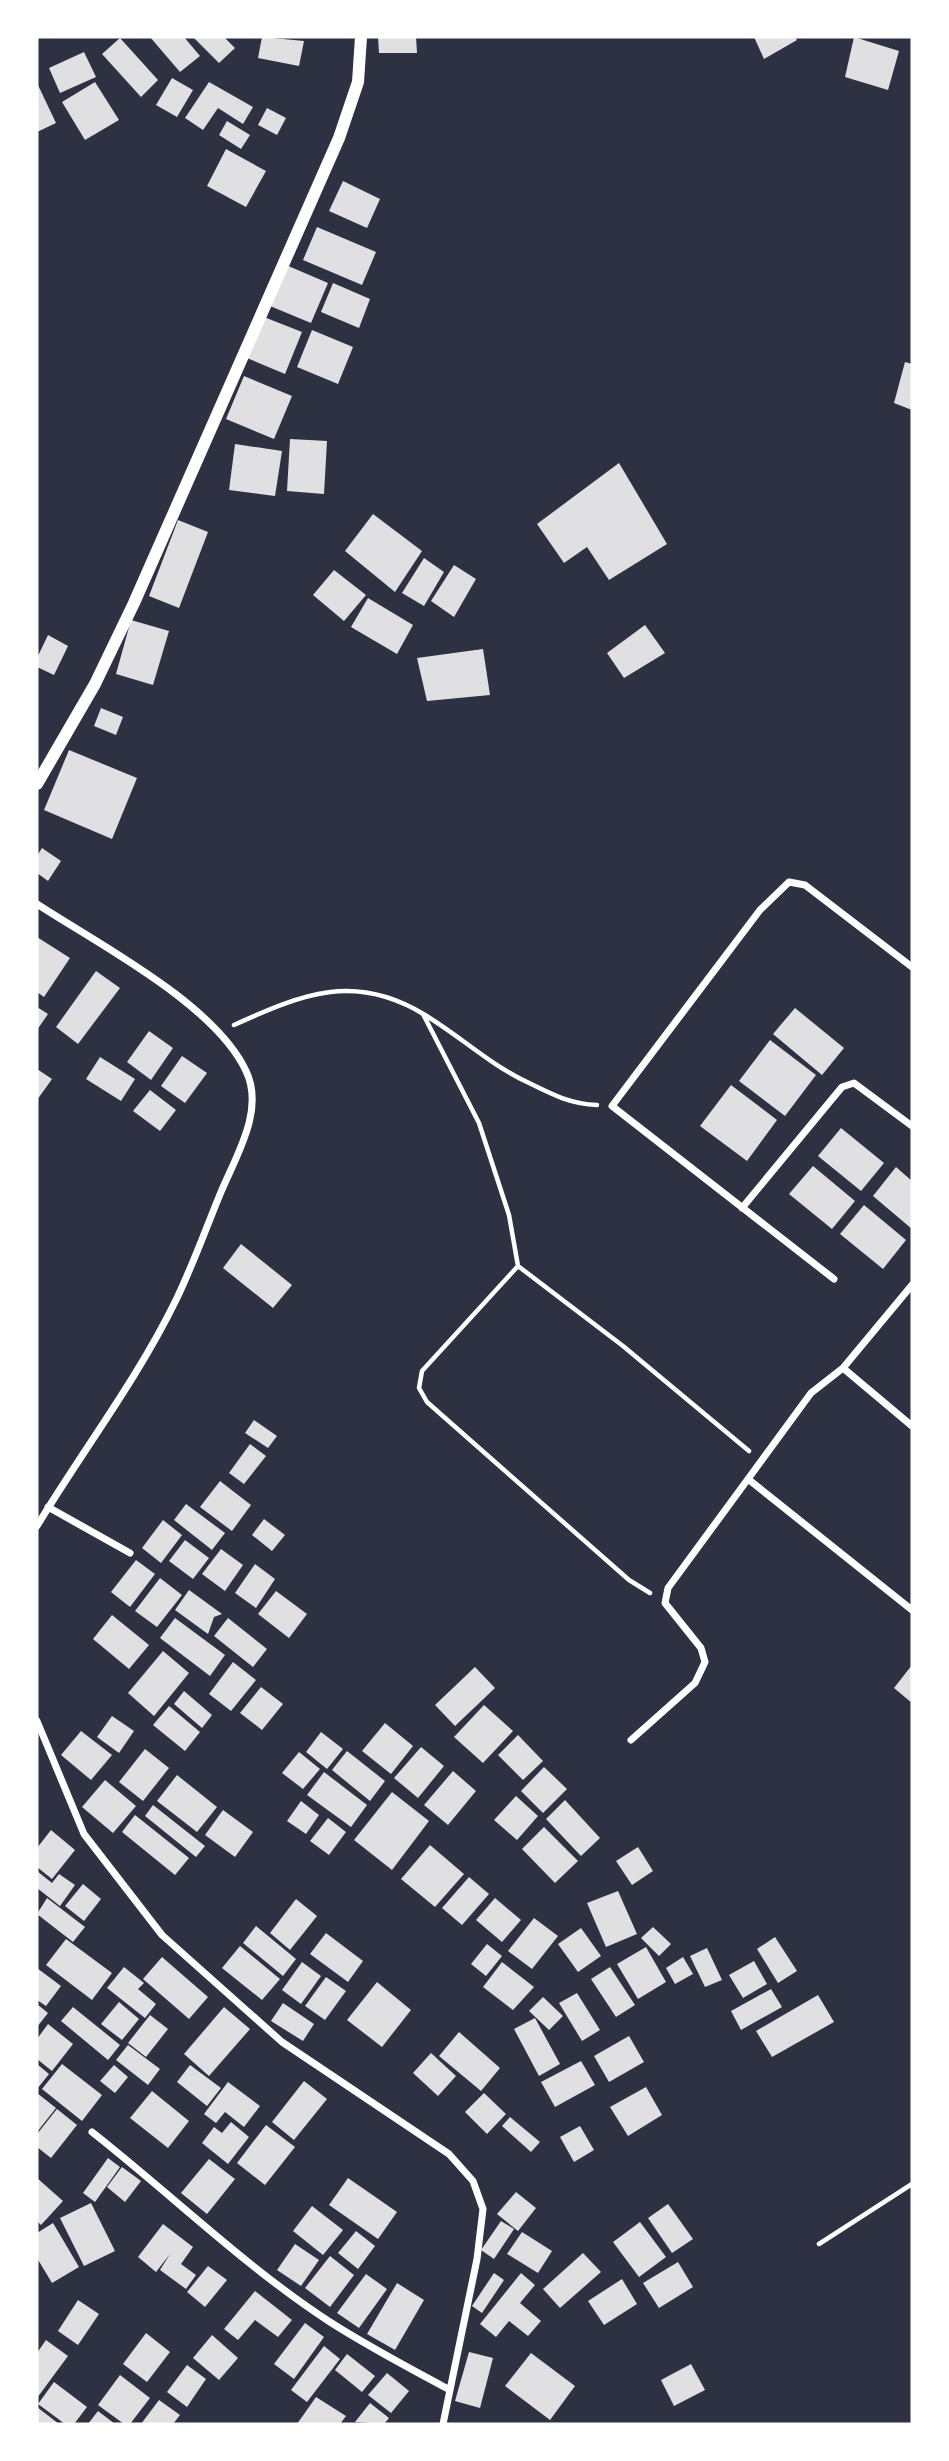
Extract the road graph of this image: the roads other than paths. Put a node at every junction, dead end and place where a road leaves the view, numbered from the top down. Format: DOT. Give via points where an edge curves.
graph roads {
  1 [pos="361,37"];
  2 [pos="37,784"];
  3 [pos="37,904"];
  4 [pos="912,967"];
  5 [pos="912,1126"];
  6 [pos="742,1208"];
  7 [pos="834,1279"];
  8 [pos="912,1284"];
  9 [pos="843,1368"];
  10 [pos="912,1426"];
  11 [pos="748,1479"];
  12 [pos="48,1507"];
  13 [pos="37,1526"];
  14 [pos="130,1553"];
  15 [pos="912,1610"];
  16 [pos="37,1721"];
  17 [pos="631,1740"];
  18 [pos="92,2132"];
  19 [pos="450,2390"];
  20 [pos="443,2424"];
  1 -- 2 [label="street" via="358,82 339,138 134,603 95,684"];
  3 -- 12 [label="street" via="177,995 217,1032 246,1071 252,1090 250,1123 176,1300 106,1423"];
  4 -- 6 [label="street" via="805,885 789,881 760,910 612,1106"];
  5 -- 6 [label="street" via="866,1089 854,1083 842,1087"];
  6 -- 7 [label="street"];
  8 -- 9 [label="street"];
  9 -- 10 [label="street"];
  9 -- 11 [label="street" via="811,1393"];
  11 -- 15 [label="street"];
  11 -- 17 [label="street" via="668,1588 665,1603 701,1648 705,1662 695,1683"];
  12 -- 13 [label="street"];
  12 -- 14 [label="street"];
  16 -- 19 [label="street" via="84,1834 162,1935 282,2042 449,2154 473,2181 483,2209"];
  18 -- 19 [label="street" via="192,2217 328,2320"];
  19 -- 20 [label="street"];
}
